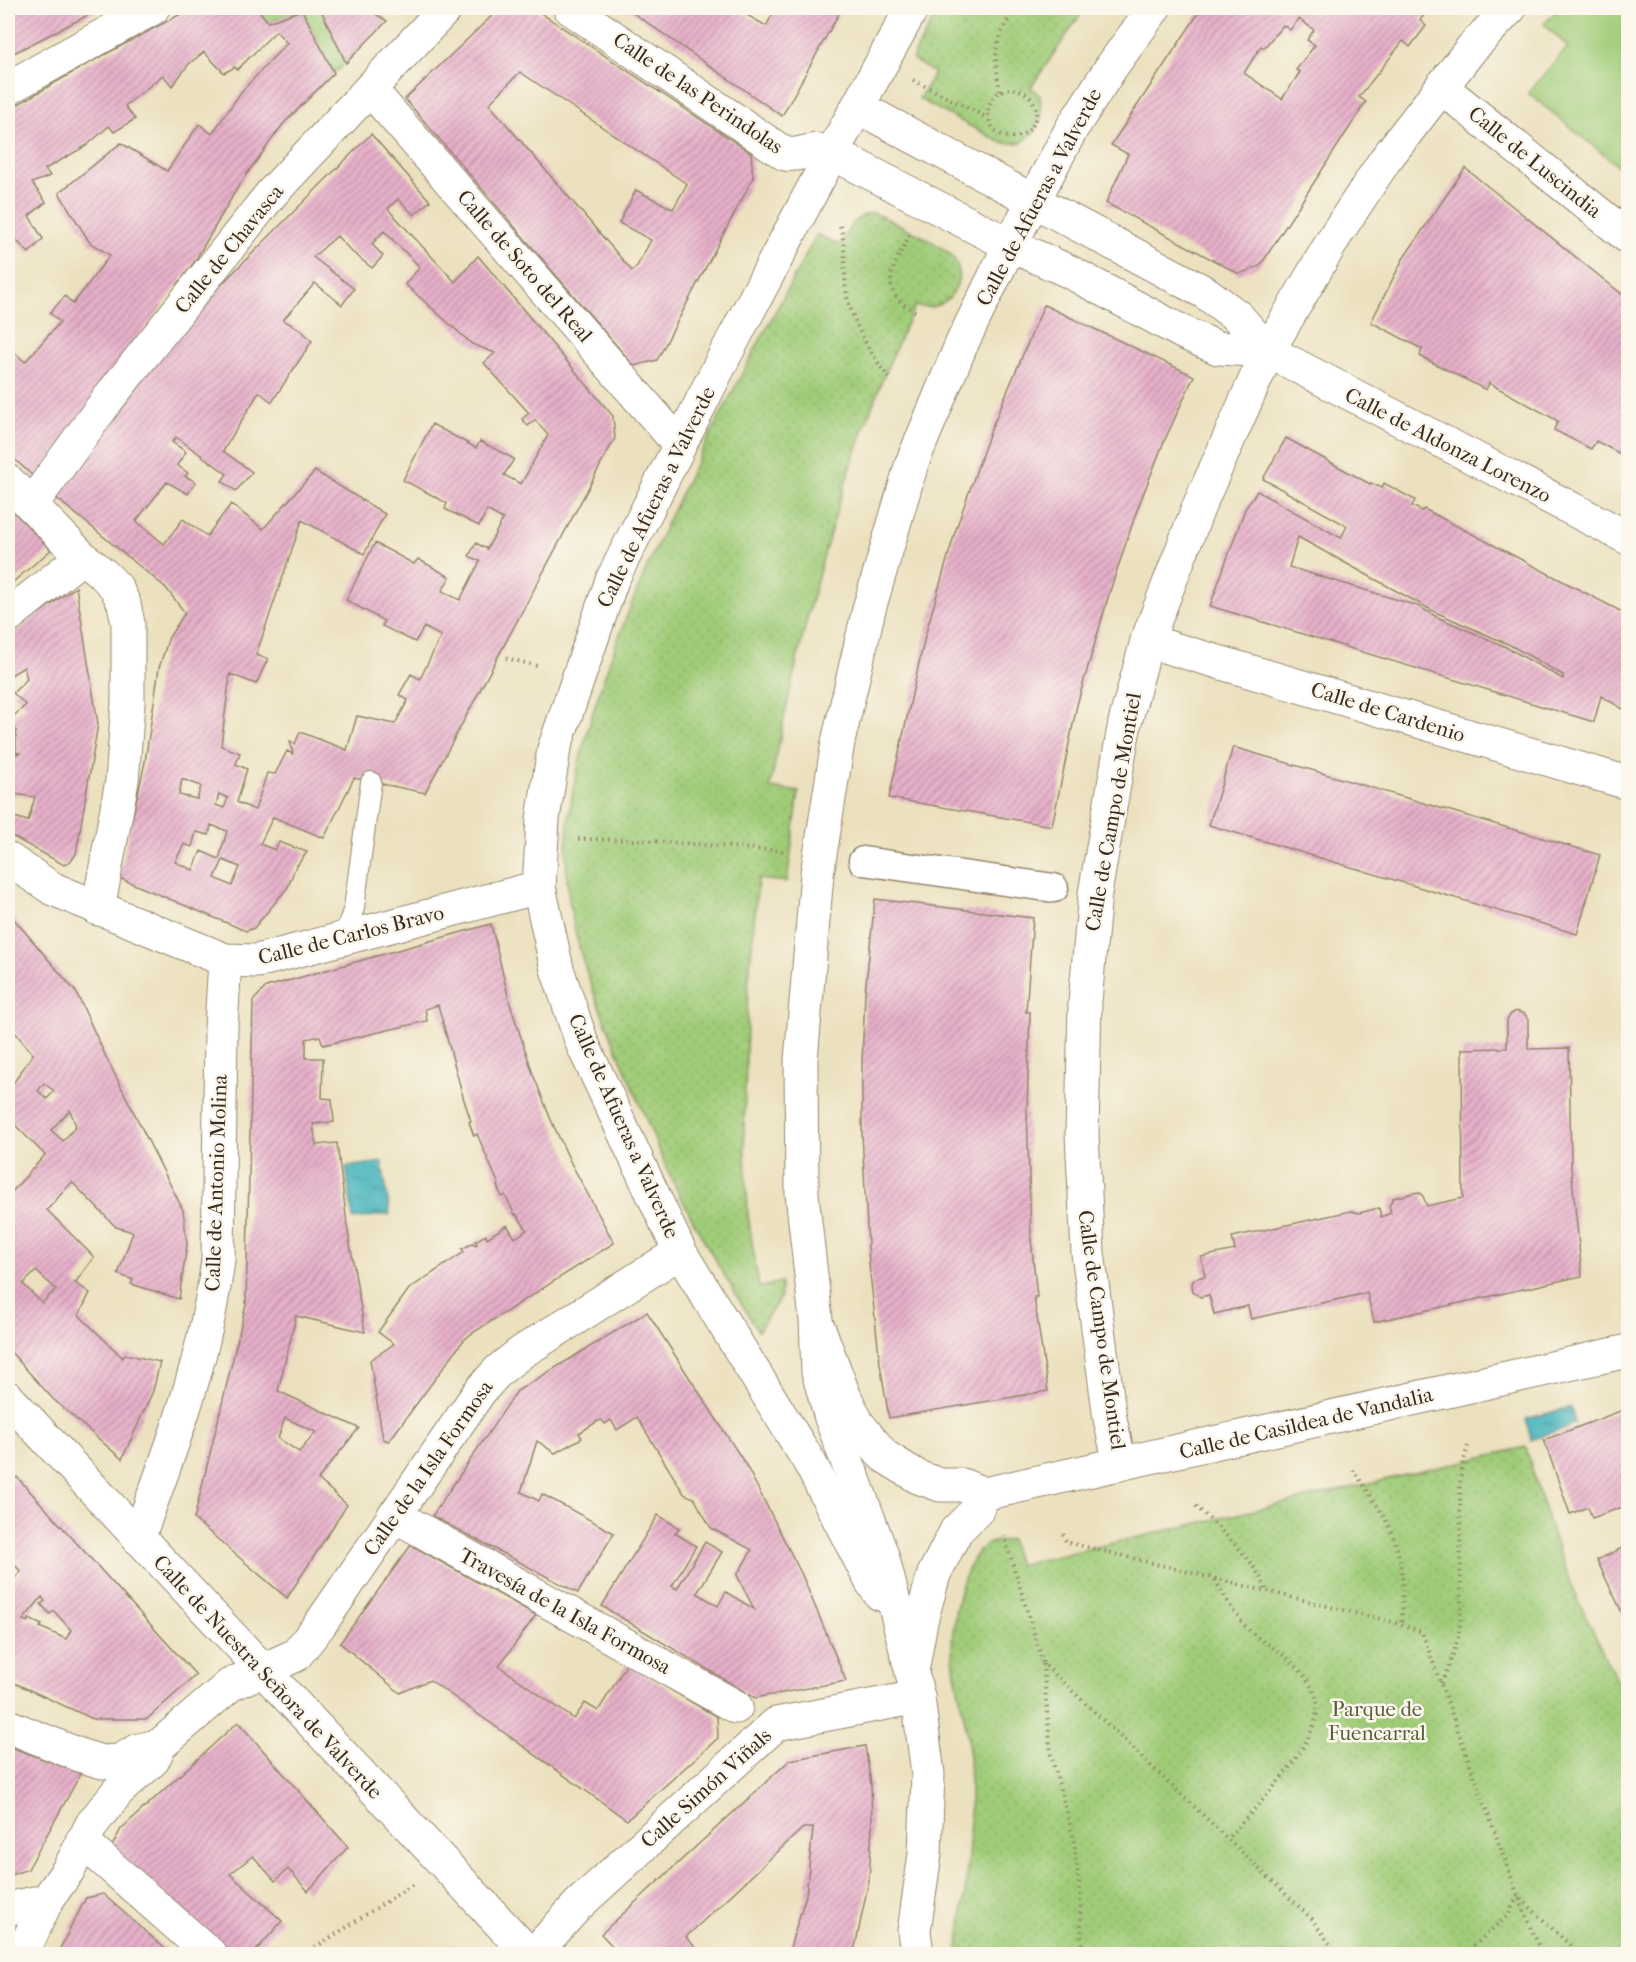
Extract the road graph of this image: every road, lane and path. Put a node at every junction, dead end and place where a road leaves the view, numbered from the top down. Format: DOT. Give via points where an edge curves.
graph roads {
  1 [pos="153,8"];
  2 [pos="446,8"];
  3 [pos="570,8"];
  4 [pos="912,8"];
  5 [pos="1015,8"];
  6 [pos="1154,8"];
  7 [pos="1510,8"];
  8 [pos="913,80"];
  9 [pos="1441,87"];
  10 [pos="8,88"];
  11 [pos="370,89"];
  12 [pos="1000,91"];
  13 [pos="858,107"];
  14 [pos="988,118"];
  15 [pos="832,153"];
  16 [pos="1034,201"];
  17 [pos="840,226"];
  18 [pos="912,232"];
  19 [pos="1629,237"];
  20 [pos="1010,245"];
  21 [pos="918,313"];
  22 [pos="1268,351"];
  23 [pos="891,380"];
  24 [pos="679,444"];
  25 [pos="8,481"];
  26 [pos="31,505"];
  27 [pos="1629,538"];
  28 [pos="82,557"];
  29 [pos="8,616"];
  30 [pos="1147,641"];
  31 [pos="506,658"];
  32 [pos="537,666"];
  33 [pos="371,782"];
  34 [pos="1629,783"];
  35 [pos="568,838"];
  36 [pos="791,851"];
  37 [pos="8,859"];
  38 [pos="863,861"];
  39 [pos="539,887"];
  40 [pos="1053,888"];
  41 [pos="98,909"];
  42 [pos="343,939"];
  43 [pos="225,960"];
  44 [pos="680,1252"];
  45 [pos="816,1320"];
  46 [pos="1629,1351"];
  47 [pos="8,1398"];
  48 [pos="1468,1446"];
  49 [pos="1120,1464"];
  50 [pos="1353,1470"];
  51 [pos="984,1494"];
  52 [pos="1196,1506"];
  53 [pos="394,1515"];
  54 [pos="1002,1529"];
  55 [pos="1063,1534"];
  56 [pos="138,1538"];
  57 [pos="1215,1580"];
  58 [pos="1268,1591"];
  59 [pos="899,1624"];
  60 [pos="1401,1624"];
  61 [pos="1043,1663"];
  62 [pos="261,1669"];
  63 [pos="915,1684"];
  64 [pos="1440,1684"];
  65 [pos="735,1707"];
  66 [pos="8,1726"];
  67 [pos="160,1745"];
  68 [pos="102,1762"];
  69 [pos="87,1833"];
  70 [pos="1228,1838"];
  71 [pos="443,1865"];
  72 [pos="1518,1896"];
  73 [pos="47,1900"];
  74 [pos="8,1909"];
  75 [pos="911,1947"];
  76 [pos="30,1951"];
  77 [pos="210,1954"];
  78 [pos="305,1954"];
  79 [pos="529,1954"];
  80 [pos="534,1954"];
  81 [pos="1082,1954"];
  82 [pos="1337,1954"];
  83 [pos="1465,1954"];
  84 [pos="1542,1954"];
  85 [pos="1579,1954"];
  1 -- 10 [label="street"];
  2 -- 11 [label="street, Calle de Chavasca"];
  3 -- 15 [label="street, Calle de las Perindolas" via="785,154 814,149"];
  4 -- 13 [label="street, Calle de Afueras a Valverde"];
  5 -- 12 [label="path" via="1001,31 995,60"];
  6 -- 16 [label="street, Calle de Afueras a Valverde" via="1077,120"];
  7 -- 9 [label="street, Calle de Campo de Montiel"];
  8 -- 14 [label="path"];
  9 -- 19 [label="street, Calle de Luscindia"];
  9 -- 22 [label="street, Calle de Campo de Montiel" via="1361,196"];
  11 -- 24 [label="street, Calle de Soto del Real"];
  11 -- 26 [label="street, Calle de Chavasca" via="272,194 108,399"];
  12 -- 14 [label="path" via="990,103"];
  12 -- 14 [label="path" via="1014,88 1028,94 1036,109 1033,125 1020,136 1012,137 997,132"];
  13 -- 15 [label="street, Calle de Afueras a Valverde"];
  13 -- 16 [label="street, Calle de Aldonza Lorenzo"];
  15 -- 20 [label="street, Calle de Aldonza Lorenzo"];
  15 -- 24 [label="street, Calle de Afueras a Valverde"];
  16 -- 20 [label="street, Calle de Afueras a Valverde"];
  16 -- 22 [label="street, Calle de Aldonza Lorenzo" via="1206,293 1238,317"];
  17 -- 23 [label="path" via="848,301 874,357"];
  18 -- 21 [label="path" via="892,272 891,286 895,298"];
  20 -- 22 [label="street, Calle de Aldonza Lorenzo" via="1218,348"];
  20 -- 45 [label="street, Calle de Afueras a Valverde" via="962,343 912,463 869,609 838,742 816,884 801,1060 802,1194"];
  22 -- 27 [label="street, Calle de Aldonza Lorenzo"];
  22 -- 30 [label="street, Calle de Campo de Montiel" via="1199,506"];
  24 -- 39 [label="street, Calle de Afueras a Valverde" via="612,580 554,748 543,819"];
  25 -- 26 [label="street"];
  26 -- 28 [label="street"];
  28 -- 29 [label="street"];
  28 -- 41 [label="street" via="116,587 128,623 128,703 122,781"];
  30 -- 34 [label="street, Calle de Cardenio"];
  30 -- 49 [label="street, Calle de Campo de Montiel" via="1125,722 1095,893 1085,1002 1082,1134 1088,1253 1110,1419"];
  31 -- 32 [label="path"];
  33 -- 42 [label="lane" via="354,908"];
  35 -- 36 [label="path"];
  37 -- 41 [label="street, Calle de Carlos Bravo" via="53,889"];
  38 -- 40 [label="street"];
  39 -- 42 [label="street, Calle de Carlos Bravo"];
  39 -- 44 [label="street, Calle de Afueras a Valverde" via="557,969 582,1043"];
  41 -- 43 [label="street, Calle de Carlos Bravo"];
  42 -- 43 [label="street, Calle de Carlos Bravo" via="257,961"];
  43 -- 56 [label="street, Calle de Antonio Molina" via="214,1292 176,1432"];
  44 -- 53 [label="street, Calle de la Isla Formosa" via="499,1370 480,1391"];
  44 -- 59 [label="street, Calle de Afueras a Valverde" via="810,1463 871,1581"];
  45 -- 51 [label="street" via="858,1424 884,1456 918,1477 940,1485 962,1485"];
  45 -- 59 [label="street, Calle de Afueras a Valverde" via="818,1372 882,1555"];
  46 -- 49 [label="street, Calle de Casildea de Vandalia"];
  47 -- 56 [label="street, Calle de Nuestra Señora de Valverde"];
  48 -- 64 [label="path" via="1460,1482 1460,1638"];
  49 -- 51 [label="street, Calle de Casildea de Vandalia"];
  50 -- 60 [label="path" via="1394,1539 1401,1565"];
  51 -- 63 [label="street" via="976,1510 956,1530 934,1574 921,1621"];
  52 -- 58 [label="path" via="1246,1556"];
  53 -- 62 [label="street, Calle de la Isla Formosa" via="296,1654"];
  53 -- 65 [label="street, Travesía de la Isla Formosa"];
  54 -- 61 [label="path"];
  55 -- 57 [label="path" via="1065,1542"];
  56 -- 62 [label="street, Calle de Nuestra Señora de Valverde"];
  57 -- 58 [label="path"];
  57 -- 70 [label="path" via="1249,1629 1284,1655 1310,1684 1317,1702 1315,1723 1305,1745"];
  58 -- 60 [label="path"];
  59 -- 63 [label="street, Calle de Afueras a Valverde"];
  60 -- 64 [label="path" via="1422,1632"];
  61 -- 70 [label="path"];
  61 -- 81 [label="path" via="1051,1755 1074,1839"];
  62 -- 67 [label="street, Calle de la Isla Formosa" via="230,1685"];
  62 -- 71 [label="street, Calle de Nuestra Señora de Valverde"];
  63 -- 75 [label="street, Calle de Afueras a Valverde" via="928,1774 925,1854"];
  63 -- 80 [label="street, Calle Simón Viñals" via="776,1724 578,1905"];
  64 -- 72 [label="path"];
  66 -- 68 [label="street"];
  67 -- 68 [label="street" via="138,1750 119,1761"];
  67 -- 69 [label="street" via="153,1760 118,1791"];
  68 -- 69 [label="street" via="103,1785"];
  69 -- 73 [label="street"];
  69 -- 77 [label="street"];
  70 -- 82 [label="path" via="1312,1919"];
  71 -- 78 [label="path"];
  71 -- 79 [label="street, Calle de Nuestra Señora de Valverde"];
  72 -- 83 [label="path" via="1508,1914"];
  72 -- 84 [label="path"];
  72 -- 85 [label="path"];
  73 -- 74 [label="street"];
  73 -- 76 [label="street"];
}
